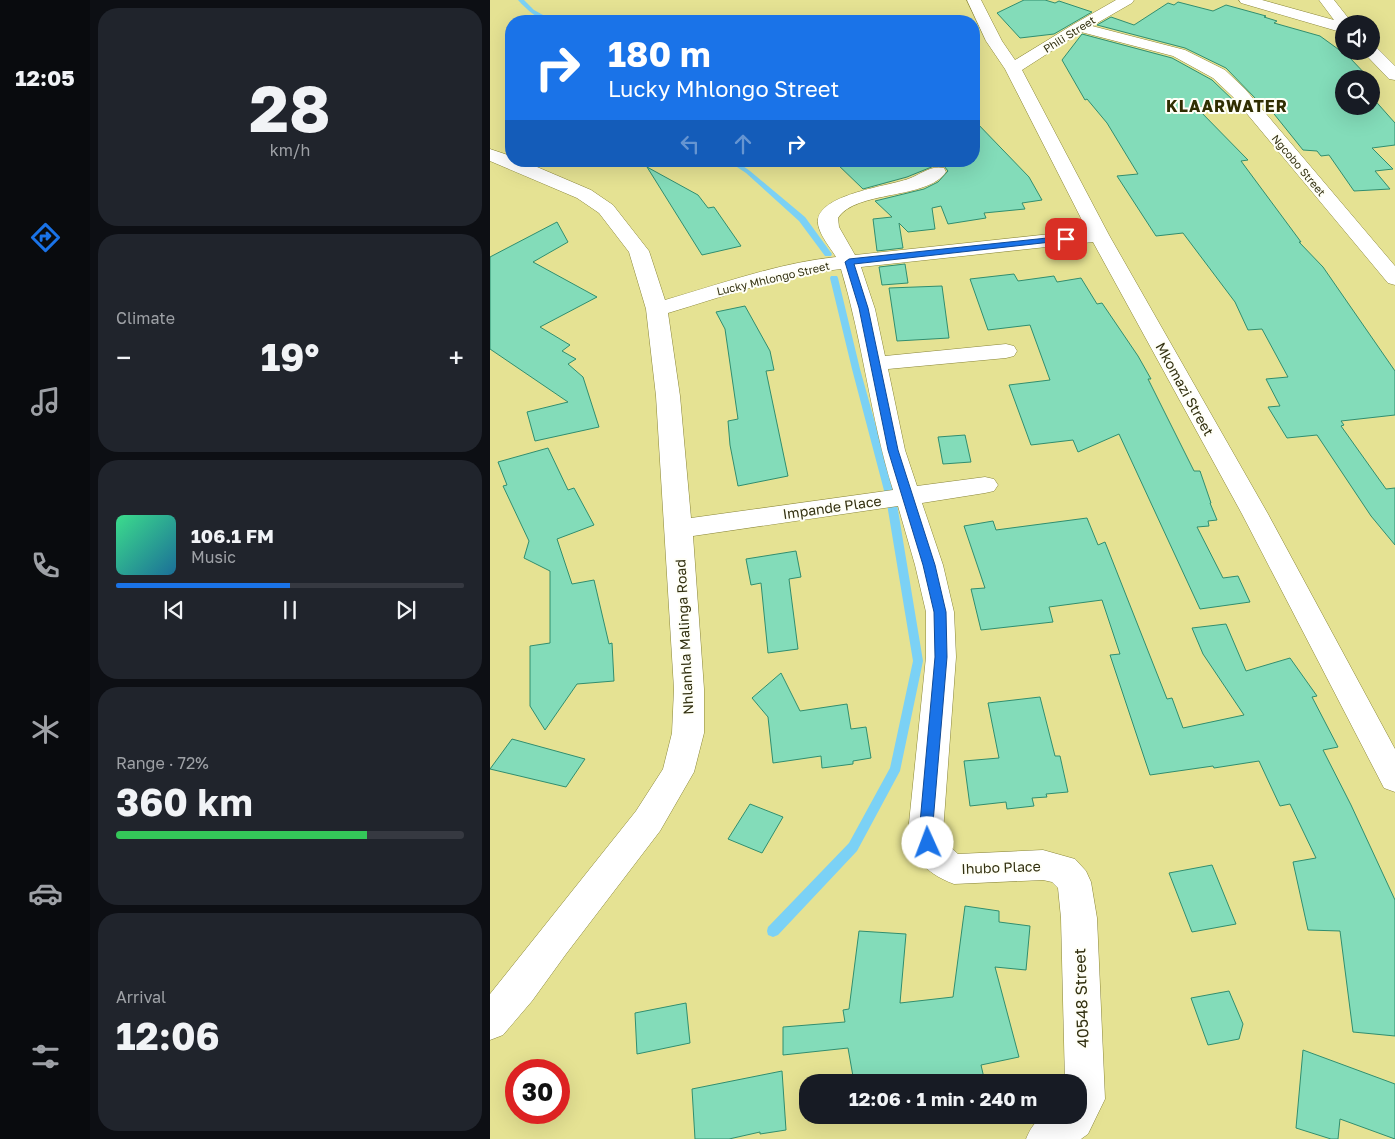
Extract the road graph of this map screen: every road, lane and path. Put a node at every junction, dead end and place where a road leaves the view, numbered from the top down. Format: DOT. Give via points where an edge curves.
graph roads {
  1 [pos="974,0"];
  2 [pos="1127,0"];
  3 [pos="1246,0"];
  4 [pos="1326,0"];
  5 [pos="1338,15"];
  6 [pos="1335,25"];
  7 [pos="1079,26"];
  8 [pos="1380,60"];
  9 [pos="1014,70"];
  10 [pos="1395,75"];
  11 [pos="490,154"];
  12 [pos="505,160"];
  13 [pos="521,167"];
  14 [pos="938,172"];
  15 [pos="1099,235"];
  16 [pos="849,262"];
  17 [pos="1395,280"];
  18 [pos="656,309"];
  19 [pos="1006,351"];
  20 [pos="874,364"];
  21 [pos="985,485"];
  22 [pos="907,496"];
  23 [pos="679,529"];
  24 [pos="1395,779"];
  25 [pos="1074,882"];
  26 [pos="490,1022"];
  27 [pos="1084,1074"];
  28 [pos="1068,1124"];
  29 [pos="1046,1139"];
  1 -- 9 [label="street, Mkomazi Street" via="994,41"];
  2 -- 7 [label="street, Phili Street"];
  3 -- 6 [label="street"];
  4 -- 5 [label="street"];
  7 -- 9 [label="street, Phili Street"];
  7 -- 17 [label="street, Ngcobo Street" via="1179,54 1219,74 1239,93"];
  8 -- 10 [label="street"];
  9 -- 15 [label="street, Mkomazi Street"];
  11 -- 12 [label="street, Nhlanhla Malinga Road"];
  13 -- 18 [label="street, Nhlanhla Malinga Road" via="584,194 606,209 639,251"];
  14 -- 16 [label="street, Ihubo Place" via="918,182 863,197 832,212 829,227"];
  15 -- 16 [label="street, Lucky Mhlongo Street"];
  15 -- 24 [label="street, Mkomazi Street" via="1255,514"];
  16 -- 18 [label="street, Lucky Mhlongo Street" via="760,279"];
  16 -- 20 [label="street, Ihubo Place" via="864,308"];
  18 -- 23 [label="street, Nhlanhla Malinga Road" via="668,396"];
  19 -- 20 [label="street"];
  20 -- 22 [label="street, Ihubo Place"];
  21 -- 22 [label="street, Impande Place"];
  22 -- 23 [label="street, Impande Place"];
  22 -- 25 [label="street, Ihubo Place" via="940,612 941,657 926,823 933,855 954,869 1043,864 1063,870"];
  23 -- 26 [label="street, Nhlanhla Malinga Road" via="689,689 688,733 678,772 648,821 519,990"];
  25 -- 27 [label="street, 40548 Street" via="1079,918"];
  28 -- 29 [label="street, 40548 Street"];
}
